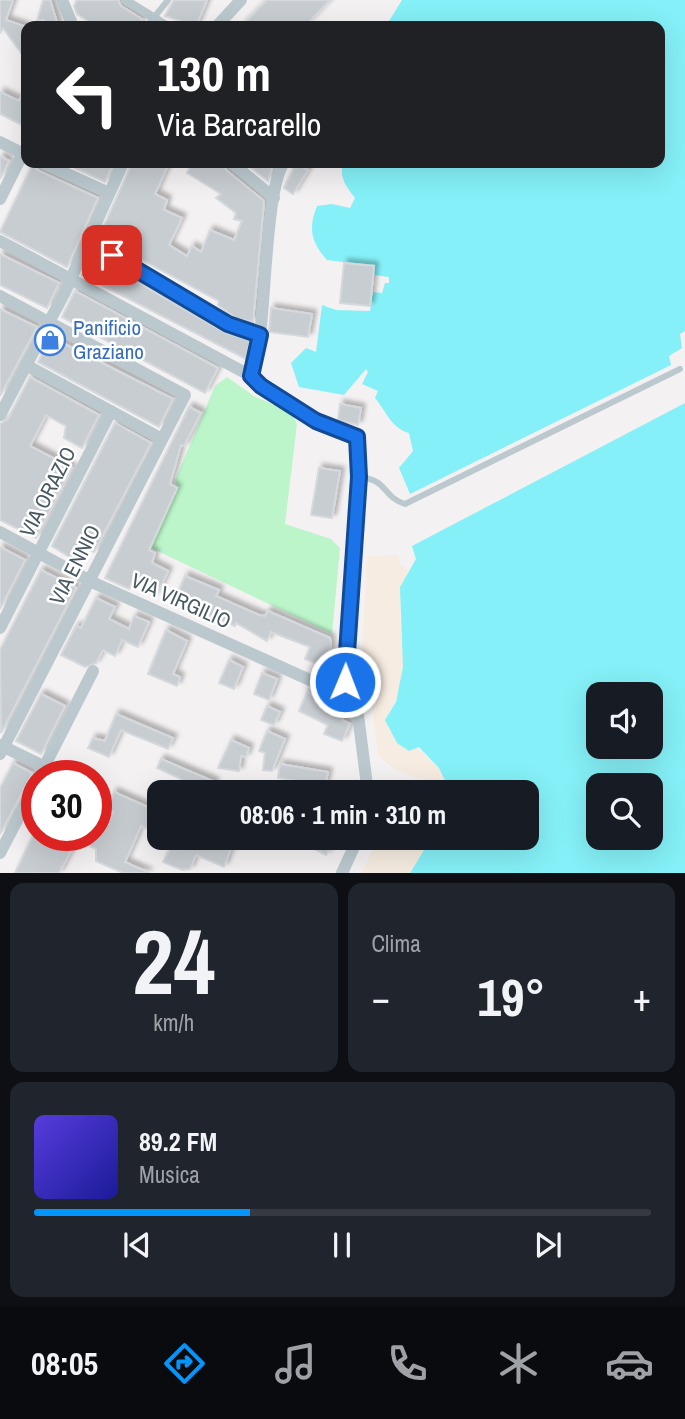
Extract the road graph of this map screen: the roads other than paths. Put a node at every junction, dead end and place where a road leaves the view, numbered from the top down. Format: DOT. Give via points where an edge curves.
graph roads {
  1 [pos="62,0"];
  2 [pos="125,0"];
  3 [pos="168,0"];
  4 [pos="241,0"];
  5 [pos="156,17"];
  6 [pos="72,21"];
  7 [pos="152,21"];
  8 [pos="161,21"];
  9 [pos="223,21"];
  10 [pos="0,142"];
  11 [pos="21,152"];
  12 [pos="21,161"];
  13 [pos="54,168"];
  14 [pos="121,168"];
  15 [pos="238,168"];
  16 [pos="280,168"];
  17 [pos="109,193"];
  18 [pos="274,198"];
  19 [pos="0,199"];
  20 [pos="0,241"];
  21 [pos="89,242"];
  22 [pos="71,281"];
  23 [pos="0,296"];
  24 [pos="48,322"];
  25 [pos="260,335"];
  26 [pos="26,365"];
  27 [pos="680,369"];
  28 [pos="251,376"];
  29 [pos="111,411"];
  30 [pos="0,415"];
  31 [pos="162,439"];
  32 [pos="359,477"];
  33 [pos="0,532"];
  34 [pos="39,552"];
  35 [pos="88,580"];
  36 [pos="0,628"];
  37 [pos="93,671"];
  38 [pos="350,698"];
  39 [pos="1,748"];
  40 [pos="22,760"];
  41 [pos="48,760"];
  42 [pos="366,780"];
  43 [pos="21,813"];
  44 [pos="353,850"];
  45 [pos="0,853"];
  46 [pos="342,873"];
  1 -- 6 [label="street"];
  2 -- 5 [label="street"];
  3 -- 5 [label="lane"];
  4 -- 9 [label="street"];
  5 -- 7 [label="lane"];
  5 -- 8 [label="street"];
  10 -- 11 [label="street"];
  12 -- 19 [label="street"];
  13 -- 17 [label="street"];
  14 -- 17 [label="street"];
  15 -- 18 [label="street"];
  16 -- 18 [label="street"];
  17 -- 21 [label="street"];
  18 -- 25 [label="street"];
  20 -- 22 [label="street"];
  21 -- 22 [label="street"];
  21 -- 25 [label="street" via="228,324"];
  22 -- 24 [label="street"];
  22 -- 28 [label="street"];
  23 -- 24 [label="street"];
  24 -- 26 [label="street"];
  24 -- 31 [label="street, VIA ENNIO" via="184,395"];
  25 -- 28 [label="street"];
  26 -- 29 [label="street"];
  26 -- 30 [label="street"];
  27 -- 32 [label="lane" via="405,504 395,500 381,483"];
  28 -- 32 [label="street" via="316,421 357,437"];
  29 -- 31 [label="street"];
  29 -- 34 [label="street, VIA ORAZIO"];
  31 -- 35 [label="street, VIA ENNIO"];
  32 -- 38 [label="street" via="345,660"];
  33 -- 34 [label="street, VIA VIRGILIO"];
  34 -- 35 [label="street, VIA VIRGILIO"];
  34 -- 36 [label="street, VIA ORAZIO"];
  35 -- 38 [label="street, VIA VIRGILIO"];
  35 -- 39 [label="street, VIA ENNIO"];
  37 -- 41 [label="street"];
  38 -- 42 [label="street" via="358,715"];
  39 -- 40 [label="street"];
  43 -- 45 [label="street"];
  44 -- 46 [label="street"];
}
